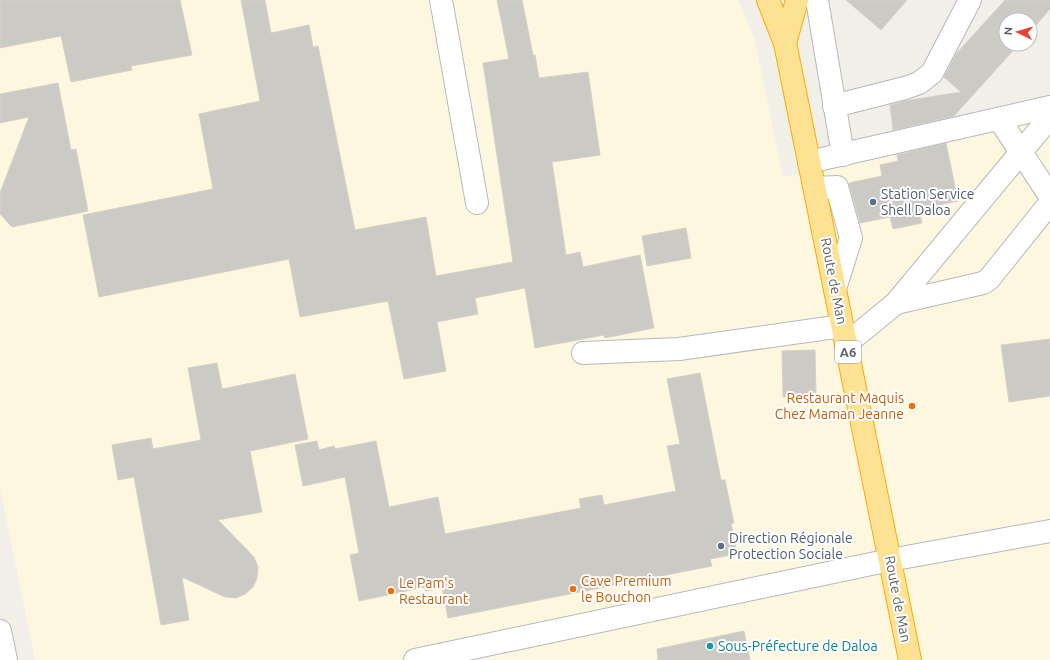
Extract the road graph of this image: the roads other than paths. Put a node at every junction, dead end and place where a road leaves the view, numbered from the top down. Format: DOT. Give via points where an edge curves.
graph roads {
  1 [pos="441,0"];
  2 [pos="768,0"];
  3 [pos="798,0"];
  4 [pos="817,0"];
  5 [pos="970,0"];
  6 [pos="785,43"];
  7 [pos="834,106"];
  8 [pos="1050,107"];
  9 [pos="1050,118"];
  10 [pos="1000,119"];
  11 [pos="1021,152"];
  12 [pos="843,155"];
  13 [pos="810,162"];
  14 [pos="1050,196"];
  15 [pos="477,203"];
  16 [pos="1050,203"];
  17 [pos="896,303"];
  18 [pos="844,335"];
  19 [pos="583,353"];
  20 [pos="1050,531"];
  21 [pos="890,560"];
  22 [pos="0,631"];
  23 [pos="6,660"];
  24 [pos="415,660"];
  25 [pos="910,660"];
  1 -- 15 [label="street"];
  2 -- 6 [label="highway, A6"];
  3 -- 6 [label="highway, A6"];
  4 -- 7 [label="street"];
  5 -- 7 [label="street" via="932,73 905,88"];
  6 -- 13 [label="highway, Route de Man / A6"];
  7 -- 12 [label="street"];
  8 -- 10 [label="street"];
  9 -- 11 [label="street"];
  10 -- 11 [label="street"];
  10 -- 12 [label="street"];
  11 -- 14 [label="street"];
  11 -- 17 [label="street"];
  12 -- 13 [label="street"];
  13 -- 18 [label="highway, Route de Man / A6"];
  16 -- 17 [label="street" via="989,279 983,283"];
  17 -- 18 [label="street"];
  18 -- 19 [label="street" via="679,349"];
  18 -- 21 [label="highway, Route de Man / A6"];
  20 -- 21 [label="street"];
  21 -- 24 [label="street"];
  21 -- 25 [label="highway, Route de Man / A6"];
  22 -- 23 [label="street"];
}
